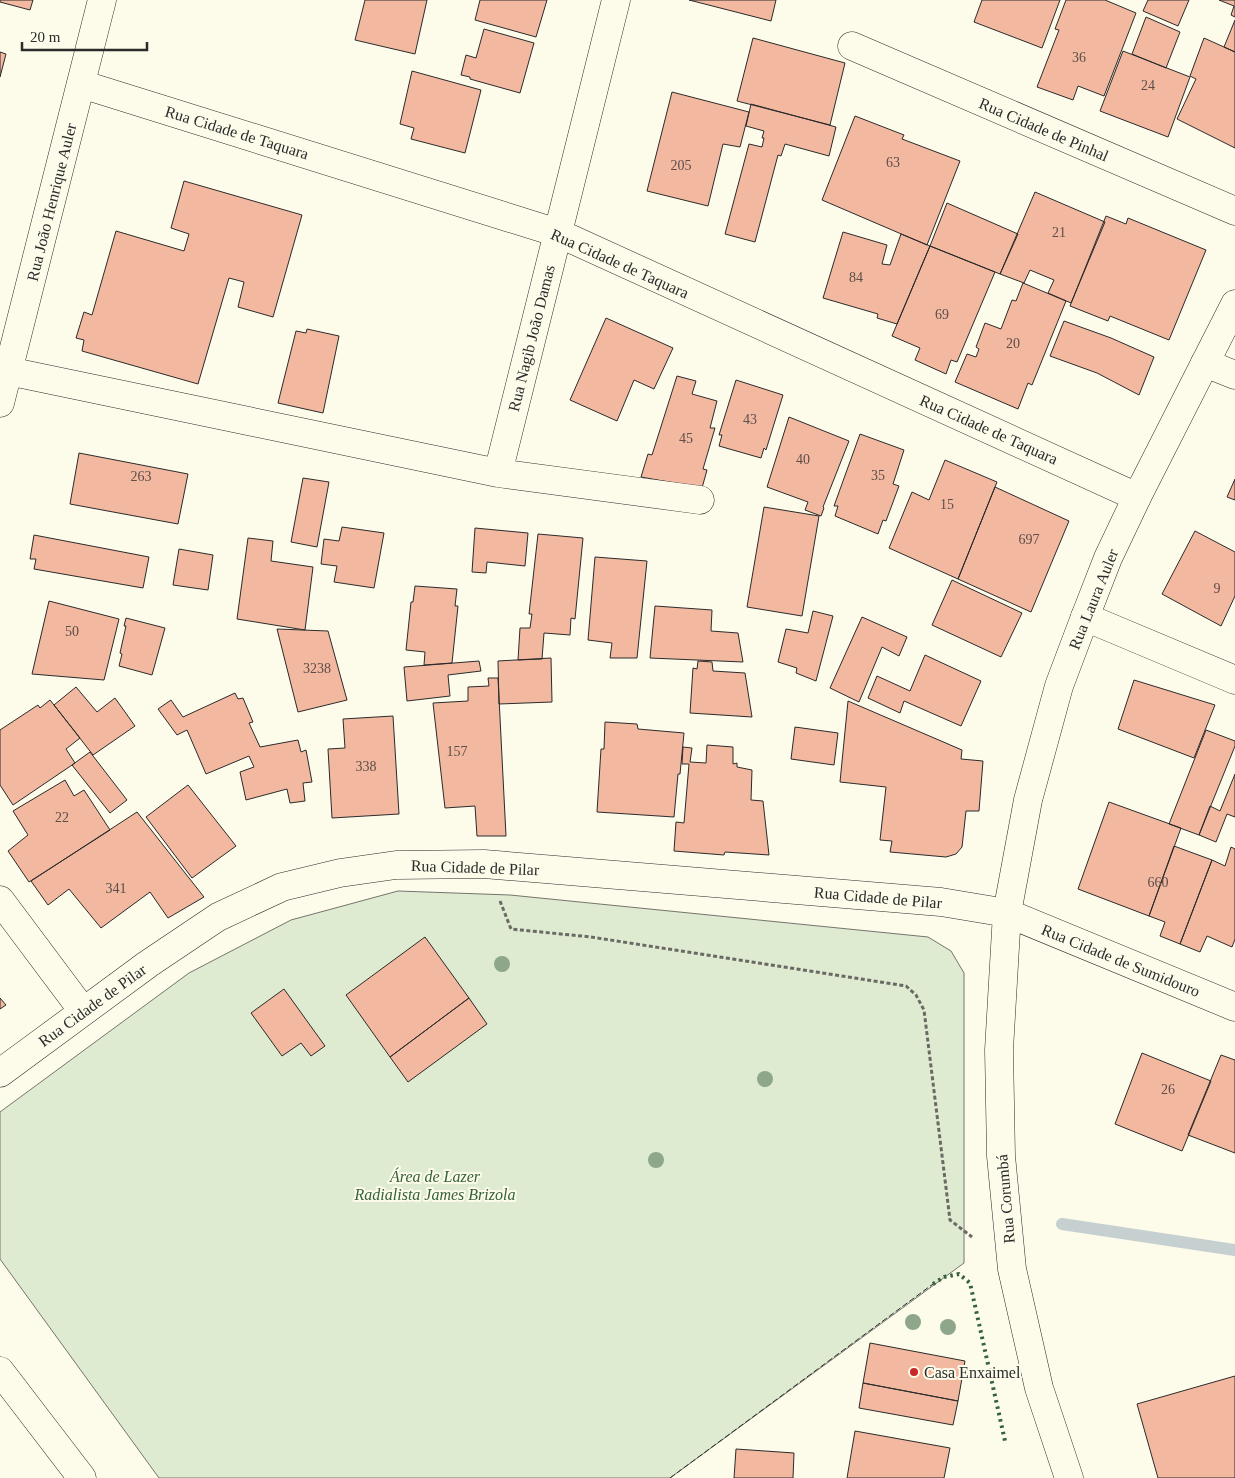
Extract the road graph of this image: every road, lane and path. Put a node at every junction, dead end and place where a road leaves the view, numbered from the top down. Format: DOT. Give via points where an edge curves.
graph roads {
  1 [pos="102,0"];
  2 [pos="616,0"];
  3 [pos="852,46"];
  4 [pos="81,84"];
  5 [pos="1235,211"];
  6 [pos="558,233"];
  7 [pos="1235,304"];
  8 [pos="1205,363"];
  9 [pos="8,371"];
  10 [pos="1235,375"];
  11 [pos="0,403"];
  12 [pos="498,473"];
  13 [pos="1138,497"];
  14 [pos="700,500"];
  15 [pos="1085,617"];
  16 [pos="1235,680"];
  17 [pos="484,864"];
  18 [pos="0,900"];
  19 [pos="1006,913"];
  20 [pos="1235,1007"];
  21 [pos="83,1011"];
  22 [pos="0,1074"];
  23 [pos="1012,1269"];
  24 [pos="0,1371"];
  25 [pos="82,1478"];
  26 [pos="1069,1478"];
  1 -- 4 [label="street, Rua João Henrique Auler"];
  2 -- 6 [label="street, Rua Nagib João Damas"];
  3 -- 5 [label="street, Rua Cidade de Pinhal"];
  4 -- 6 [label="street, Rua Cidade de Taquara"];
  4 -- 9 [label="street, Rua João Henrique Auler"];
  6 -- 12 [label="street, Rua Nagib João Damas"];
  6 -- 13 [label="street, Rua Cidade de Taquara"];
  7 -- 8 [label="street, Rua Laura Auler"];
  8 -- 10 [label="street"];
  8 -- 13 [label="street, Rua Laura Auler"];
  9 -- 11 [label="street, Rua João Henrique Auler"];
  9 -- 12 [label="street"];
  12 -- 14 [label="street"];
  13 -- 15 [label="street, Rua Laura Auler" via="1108,558"];
  15 -- 16 [label="street"];
  15 -- 19 [label="street, Rua Laura Auler" via="1059,686 1028,800"];
  17 -- 19 [label="street, Rua Cidade de Pilar" via="941,902"];
  17 -- 21 [label="street, Rua Cidade de Pilar" via="396,865 340,873 282,887 218,917"];
  17 -- 23 [label="path" via="511,929 591,937 906,986 916,995 924,1010 950,1220"];
  18 -- 21 [label="street"];
  19 -- 20 [label="street, Rua Cidade de Sumidouro"];
  19 -- 23 [label="street, Rua Corumbá" via="999,1059 1001,1156"];
  21 -- 22 [label="street, Rua Cidade de Pilar"];
  23 -- 26 [label="street, Rua Corumbá" via="1039,1388"];
  24 -- 25 [label="street"];
}
